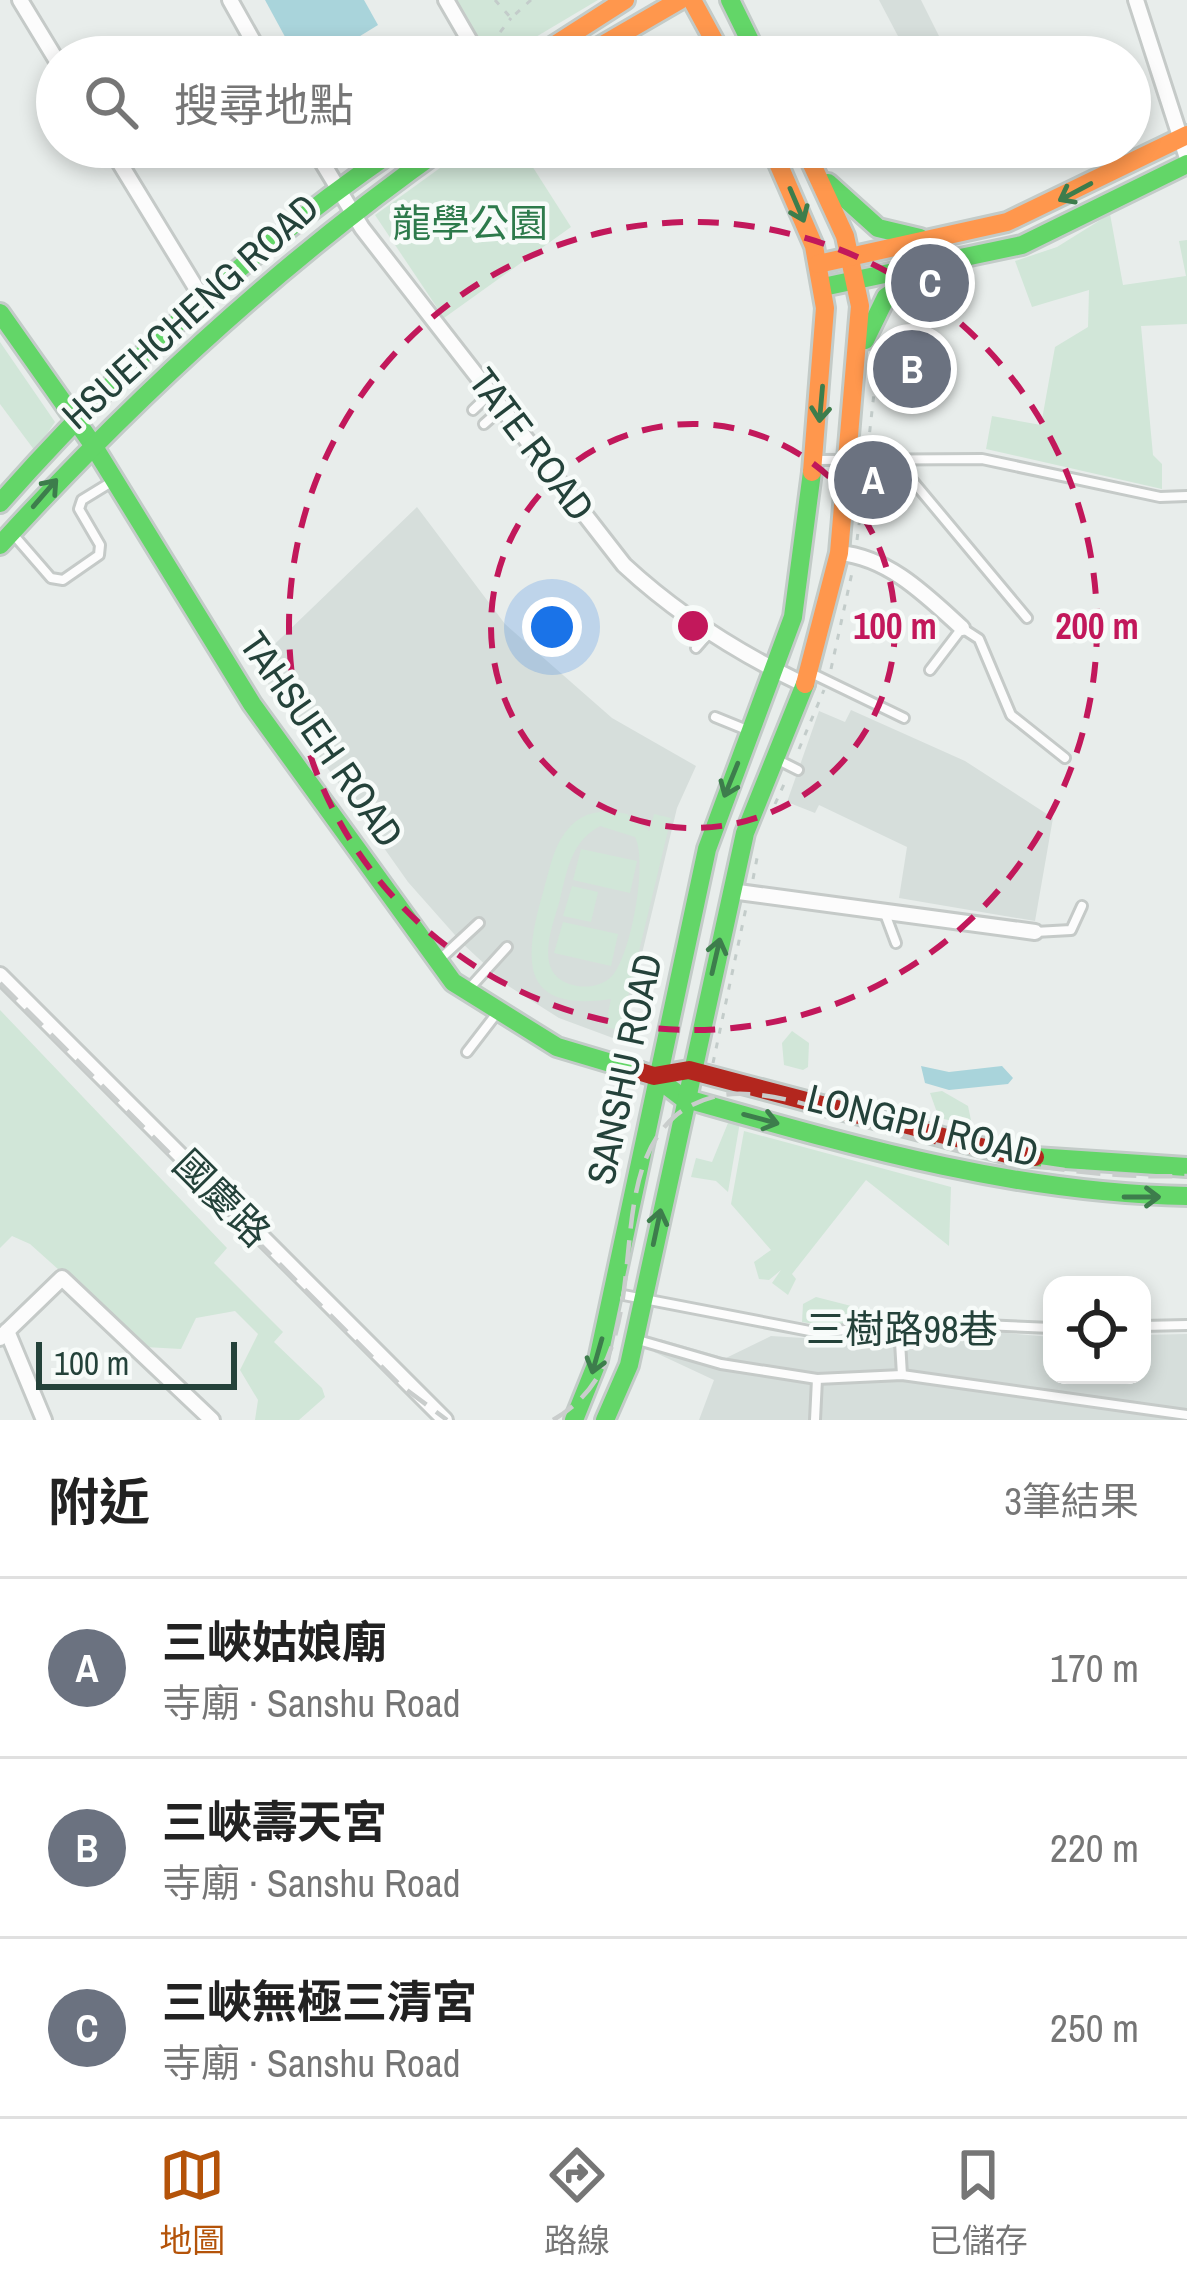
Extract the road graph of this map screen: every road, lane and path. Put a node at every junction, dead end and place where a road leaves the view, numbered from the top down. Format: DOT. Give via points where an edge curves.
graph roads {
  1 [pos="20,0"];
  2 [pos="230,0"];
  3 [pos="446,0"];
  4 [pos="495,0"];
  5 [pos="531,0"];
  6 [pos="625,0"];
  7 [pos="680,0"];
  8 [pos="692,0"];
  9 [pos="730,0"];
  10 [pos="1136,0"];
  11 [pos="511,18"];
  12 [pos="42,36"];
  13 [pos="250,36"];
  14 [pos="467,36"];
  15 [pos="496,36"];
  16 [pos="569,36"];
  17 [pos="618,36"];
  18 [pos="712,36"];
  19 [pos="748,36"];
  20 [pos="1148,36"];
  21 [pos="1151,43"];
  22 [pos="1183,136"];
  23 [pos="1151,153"];
  24 [pos="1187,161"];
  25 [pos="123,168"];
  26 [pos="325,168"];
  27 [pos="366,168"];
  28 [pos="412,168"];
  29 [pos="779,168"];
  30 [pos="813,168"];
  31 [pos="818,168"];
  32 [pos="1122,168"];
  33 [pos="336,188"];
  34 [pos="350,210"];
  35 [pos="942,238"];
  36 [pos="967,257"];
  37 [pos="852,258"];
  38 [pos="818,264"];
  39 [pos="856,282"];
  40 [pos="823,287"];
  41 [pos="205,301"];
  42 [pos="0,313"];
  43 [pos="879,344"];
  44 [pos="492,392"];
  45 [pos="855,397"];
  46 [pos="503,406"];
  47 [pos="473,410"];
  48 [pos="75,419"];
  49 [pos="484,424"];
  50 [pos="91,442"];
  51 [pos="868,447"];
  52 [pos="816,460"];
  53 [pos="848,460"];
  54 [pos="895,460"];
  55 [pos="113,481"];
  56 [pos="1187,496"];
  57 [pos="0,503"];
  58 [pos="6,538"];
  59 [pos="838,553"];
  60 [pos="1027,618"];
  61 [pos="962,628"];
  62 [pos="709,633"];
  63 [pos="696,648"];
  64 [pos="775,670"];
  65 [pos="930,670"];
  66 [pos="808,678"];
  67 [pos="715,717"];
  68 [pos="904,718"];
  69 [pos="751,734"];
  70 [pos="778,753"];
  71 [pos="1065,758"];
  72 [pos="798,770"];
  73 [pos="785,782"];
  74 [pos="769,818"];
  75 [pos="761,836"];
  76 [pos="752,880"];
  77 [pos="739,896"];
  78 [pos="1082,906"];
  79 [pos="883,910"];
  80 [pos="479,923"];
  81 [pos="1035,932"];
  82 [pos="896,943"];
  83 [pos="507,947"];
  84 [pos="438,961"];
  85 [pos="0,975"];
  86 [pos="466,992"];
  87 [pos="498,1012"];
  88 [pos="467,1052"];
  89 [pos="712,1062"];
  90 [pos="689,1070"];
  91 [pos="654,1076"];
  92 [pos="683,1098"];
  93 [pos="1187,1167"];
  94 [pos="1187,1196"];
  95 [pos="612,1293"];
  96 [pos="642,1300"];
  97 [pos="899,1325"];
  98 [pos="1187,1325"];
  99 [pos="1151,1326"];
  100 [pos="1043,1328"];
  101 [pos="3,1335"];
  102 [pos="634,1339"];
  103 [pos="902,1375"];
  104 [pos="817,1379"];
  105 [pos="1187,1415"];
  106 [pos="44,1420"];
  107 [pos="212,1420"];
  108 [pos="445,1420"];
  109 [pos="574,1420"];
  110 [pos="605,1420"];
  111 [pos="815,1420"];
  1 -- 12 [label="street"];
  2 -- 13 [label="street"];
  3 -- 14 [label="street"];
  4 -- 11 [label="path"];
  5 -- 11 [label="path"];
  6 -- 16 [label="street"];
  7 -- 17 [label="street"];
  8 -- 18 [label="street"];
  9 -- 19 [label="street"];
  10 -- 20 [label="street"];
  11 -- 15 [label="path"];
  21 -- 22 [label="street"];
  22 -- 23 [label="street, one-way"];
  22 -- 24 [label="street"];
  24 -- 36 [label="street" via="1041,238"];
  25 -- 41 [label="street"];
  26 -- 33 [label="street, TATE ROAD"];
  27 -- 33 [label="street, HSUEHCHENG ROAD"];
  28 -- 34 [label="street, HSUEHCHENG ROAD"];
  29 -- 38 [label="street, SANSHU ROAD, one-way"];
  30 -- 37 [label="street, SANSHU ROAD"];
  31 -- 35 [label="street" via="878,228"];
  32 -- 35 [label="street, one-way" via="1046,208"];
  33 -- 34 [label="street, TATE ROAD"];
  33 -- 41 [label="street, HSUEHCHENG ROAD"];
  34 -- 44 [label="street, TATE ROAD"];
  34 -- 50 [label="street, HSUEHCHENG ROAD"];
  35 -- 37 [label="street"];
  36 -- 39 [label="street"];
  36 -- 45 [label="street" via="886,297 868,327"];
  37 -- 38 [label="street"];
  37 -- 39 [label="street, SANSHU ROAD"];
  38 -- 40 [label="street, SANSHU ROAD"];
  39 -- 40 [label="street"];
  39 -- 45 [label="street, SANSHU ROAD"];
  40 -- 52 [label="street, SANSHU ROAD, one-way"];
  41 -- 48 [label="street, HSUEHCHENG ROAD"];
  42 -- 48 [label="street, TAHSUEH ROAD"];
  43 -- 51 [label="path"];
  44 -- 46 [label="street, TATE ROAD"];
  44 -- 47 [label="lane"];
  45 -- 53 [label="street, SANSHU ROAD"];
  46 -- 49 [label="lane"];
  46 -- 62 [label="street, TATE ROAD" via="625,565"];
  48 -- 50 [label="street, TAHSUEH ROAD"];
  48 -- 57 [label="street, HSUEHCHENG ROAD"];
  50 -- 55 [label="street, TAHSUEH ROAD"];
  58 -- 50 [label="street, HSUEHCHENG ROAD, one-way"];
  52 -- 53 [label="lane"];
  52 -- 64 [label="street, SANSHU ROAD" via="793,617"];
  53 -- 54 [label="lane"];
  53 -- 59 [label="street, SANSHU ROAD"];
  54 -- 56 [label="lane" via="982,459"];
  54 -- 60 [label="lane"];
  55 -- 58 [label="lane" via="79,509 99,555 63,580"];
  55 -- 84 [label="street, TAHSUEH ROAD" via="161,542 252,704"];
  59 -- 61 [label="street" via="866,555"];
  59 -- 66 [label="street, SANSHU ROAD"];
  61 -- 65 [label="lane"];
  61 -- 71 [label="lane" via="979,639 1004,706"];
  62 -- 63 [label="lane"];
  62 -- 64 [label="street, TATE ROAD"];
  64 -- 66 [label="street, TATE ROAD"];
  64 -- 69 [label="street, SANSHU ROAD"];
  66 -- 68 [label="lane"];
  66 -- 70 [label="street, SANSHU ROAD"];
  67 -- 69 [label="lane"];
  69 -- 70 [label="street"];
  69 -- 91 [label="street, SANSHU ROAD, one-way" via="707,849"];
  70 -- 72 [label="lane"];
  70 -- 77 [label="street, SANSHU ROAD" via="745,833"];
  73 -- 74 [label="path"];
  75 -- 76 [label="path"];
  77 -- 79 [label="street"];
  77 -- 89 [label="path"];
  90 -- 77 [label="street, SANSHU ROAD, one-way"];
  78 -- 81 [label="lane" via="1071,930"];
  79 -- 81 [label="street"];
  79 -- 82 [label="lane"];
  80 -- 84 [label="lane"];
  83 -- 86 [label="lane"];
  84 -- 86 [label="street, TAHSUEH ROAD"];
  85 -- 108 [label="street, 國慶路"];
  86 -- 87 [label="street, TAHSUEH ROAD"];
  87 -- 88 [label="lane"];
  87 -- 91 [label="street, TAHSUEH ROAD" via="557,1047"];
  90 -- 91 [label="street, TAHSUEH ROAD"];
  90 -- 92 [label="street, SANSHU ROAD"];
  90 -- 93 [label="street, LONGPU ROAD" via="1011,1155"];
  91 -- 92 [label="street, LONGPU ROAD"];
  91 -- 95 [label="street, SANSHU ROAD"];
  92 -- 94 [label="street, LONGPU ROAD, one-way" via="1011,1184 1103,1197"];
  96 -- 92 [label="street, SANSHU ROAD, one-way"];
  95 -- 96 [label="lane, 三樹路98巷"];
  95 -- 109 [label="street, SANSHU ROAD, one-way"];
  96 -- 97 [label="lane, 三樹路98巷" via="820,1333"];
  96 -- 102 [label="street, SANSHU ROAD"];
  97 -- 100 [label="lane, 三樹路98巷"];
  97 -- 103 [label="lane"];
  98 -- 99 [label="lane"];
  101 -- 106 [label="street"];
  101 -- 107 [label="street" via="62,1279"];
  102 -- 104 [label="lane"];
  102 -- 110 [label="street, SANSHU ROAD"];
  103 -- 104 [label="lane"];
  103 -- 105 [label="lane"];
  104 -- 111 [label="lane"];
}
